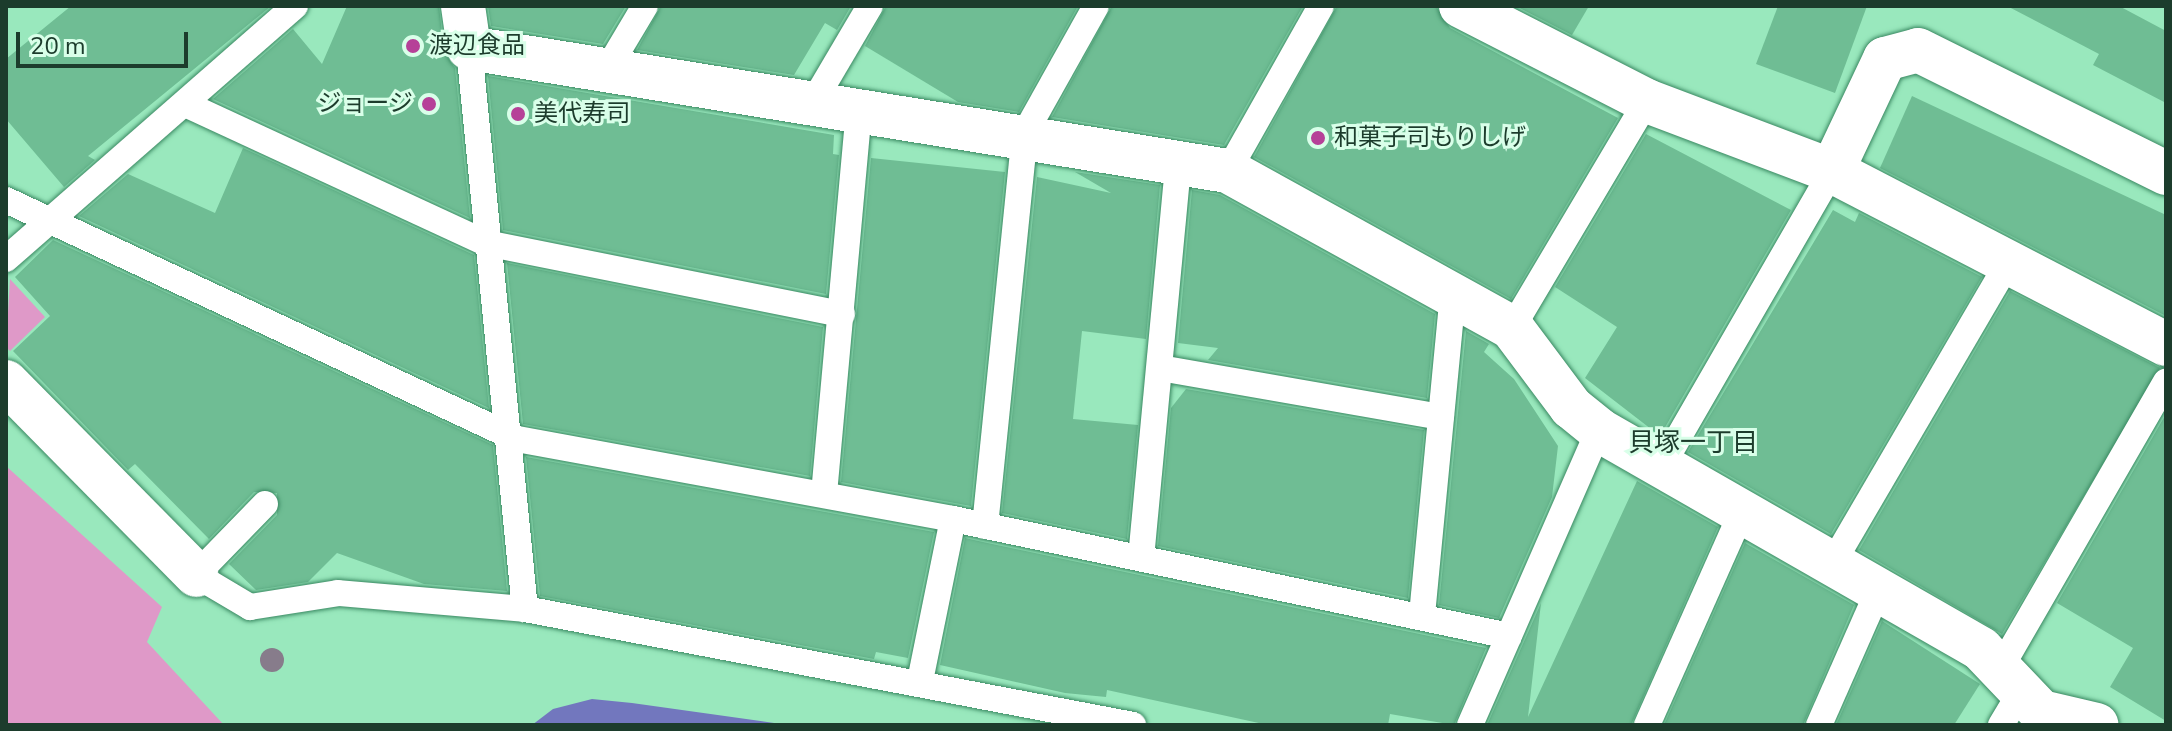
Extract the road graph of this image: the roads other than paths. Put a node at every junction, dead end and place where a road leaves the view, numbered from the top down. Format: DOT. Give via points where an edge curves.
graph roads {
  1 [pos="295,6"];
  2 [pos="645,6"];
  3 [pos="870,6"];
  4 [pos="1096,6"];
  5 [pos="1321,6"];
  6 [pos="1465,7"];
  7 [pos="466,27"];
  8 [pos="608,68"];
  9 [pos="814,101"];
  10 [pos="1647,101"];
  11 [pos="185,104"];
  12 [pos="859,109"];
  13 [pos="1025,133"];
  14 [pos="1179,159"];
  15 [pos="1228,171"];
  16 [pos="1832,171"];
  17 [pos="2166,173"];
  18 [pos="6,200"];
  19 [pos="48,220"];
  20 [pos="486,243"];
  21 [pos="6,259"];
  22 [pos="2007,265"];
  23 [pos="1453,295"];
  24 [pos="842,314"];
  25 [pos="1512,328"];
  26 [pos="2166,344"];
  27 [pos="1160,368"];
  28 [pos="6,382"];
  29 [pos="2166,382"];
  30 [pos="1441,417"];
  31 [pos="1599,430"];
  32 [pos="508,435"];
  33 [pos="1663,464"];
  34 [pos="824,494"];
  35 [pos="265,504"];
  36 [pos="1743,509"];
  37 [pos="953,519"];
  38 [pos="985,526"];
  39 [pos="1141,558"];
  40 [pos="1835,559"];
  41 [pos="196,575"];
  42 [pos="1880,587"];
  43 [pos="525,609"];
  44 [pos="1422,615"];
  45 [pos="1509,636"];
  46 [pos="920,681"];
  47 [pos="2007,696"];
  48 [pos="1133,725"];
  49 [pos="1470,725"];
  50 [pos="1647,725"];
  51 [pos="1819,725"];
  52 [pos="2097,725"];
  1 -- 11 [label="lane"];
  2 -- 8 [label="lane"];
  3 -- 9 [label="lane"];
  4 -- 13 [label="lane"];
  5 -- 15 [label="lane"];
  6 -- 10 [label="street"];
  7 -- 8 [label="street"];
  7 -- 20 [label="lane"];
  8 -- 9 [label="street"];
  9 -- 12 [label="street"];
  10 -- 16 [label="street"];
  10 -- 25 [label="lane"];
  11 -- 19 [label="lane"];
  11 -- 20 [label="lane"];
  12 -- 13 [label="street"];
  12 -- 24 [label="lane"];
  13 -- 14 [label="street"];
  13 -- 38 [label="lane"];
  14 -- 15 [label="street"];
  14 -- 27 [label="lane"];
  15 -- 23 [label="street"];
  16 -- 17 [label="street" via="1885,59 1918,50"];
  16 -- 22 [label="street"];
  16 -- 33 [label="lane"];
  18 -- 19 [label="lane"];
  19 -- 21 [label="lane"];
  19 -- 32 [label="lane"];
  20 -- 24 [label="lane"];
  20 -- 32 [label="lane"];
  22 -- 26 [label="street"];
  22 -- 40 [label="lane"];
  23 -- 25 [label="street"];
  23 -- 30 [label="lane"];
  24 -- 34 [label="lane"];
  25 -- 31 [label="street" via="1571,407"];
  27 -- 30 [label="lane"];
  27 -- 39 [label="lane"];
  28 -- 41 [label="street"];
  29 -- 47 [label="lane"];
  30 -- 44 [label="lane"];
  31 -- 33 [label="street"];
  31 -- 45 [label="lane"];
  32 -- 34 [label="lane"];
  32 -- 43 [label="lane"];
  33 -- 36 [label="street"];
  34 -- 37 [label="lane"];
  35 -- 41 [label="lane"];
  36 -- 40 [label="street"];
  36 -- 50 [label="lane"];
  37 -- 38 [label="lane"];
  37 -- 46 [label="lane"];
  38 -- 39 [label="lane"];
  39 -- 44 [label="lane"];
  40 -- 42 [label="street"];
  41 -- 43 [label="lane" via="250,607 338,593"];
  42 -- 47 [label="street" via="1981,649"];
  42 -- 51 [label="lane"];
  43 -- 46 [label="lane"];
  44 -- 45 [label="lane"];
  45 -- 49 [label="lane"];
  46 -- 48 [label="lane"];
  47 -- 52 [label="street" via="2041,712"];
}
